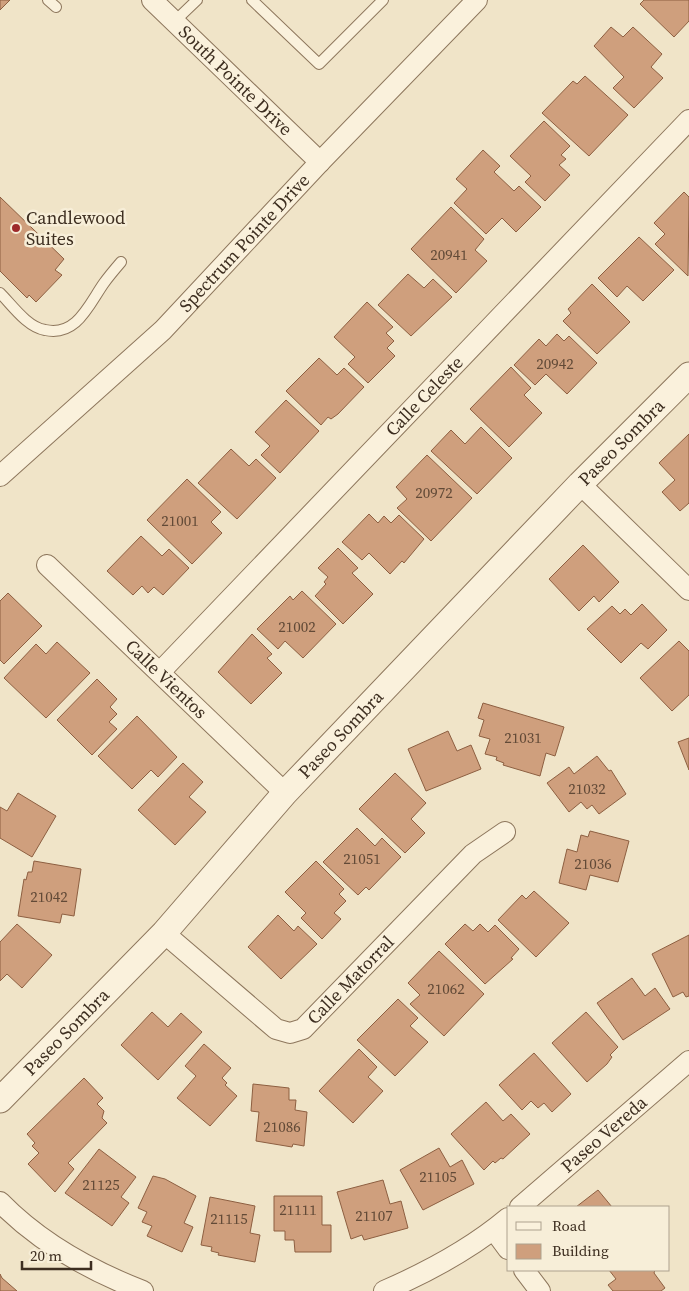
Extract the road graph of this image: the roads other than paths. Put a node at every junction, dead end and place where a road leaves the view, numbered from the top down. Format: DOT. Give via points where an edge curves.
graph roads {
  1 [pos="152,0"];
  2 [pos="197,0"];
  3 [pos="252,0"];
  4 [pos="383,0"];
  5 [pos="477,0"];
  6 [pos="174,22"];
  7 [pos="689,120"];
  8 [pos="320,162"];
  9 [pos="121,262"];
  10 [pos="0,293"];
  11 [pos="689,375"];
  12 [pos="0,476"];
  13 [pos="580,484"];
  14 [pos="48,565"];
  15 [pos="689,590"];
  16 [pos="160,672"];
  17 [pos="285,793"];
  18 [pos="504,832"];
  19 [pos="164,933"];
  20 [pos="689,1061"];
  21 [pos="0,1100"];
  22 [pos="0,1202"];
  23 [pos="521,1206"];
  24 [pos="501,1224"];
  25 [pos="507,1245"];
  26 [pos="525,1271"];
  27 [pos="144,1291"];
  28 [pos="384,1291"];
  29 [pos="540,1291"];
  1 -- 6 [label="street, South Pointe Drive"];
  2 -- 6 [label="lane"];
  3 -- 4 [label="lane" via="319,64"];
  5 -- 8 [label="street, Spectrum Pointe Drive"];
  6 -- 8 [label="street, South Pointe Drive"];
  7 -- 16 [label="street, Calle Celeste"];
  8 -- 12 [label="street, Spectrum Pointe Drive" via="163,330"];
  9 -- 10 [label="lane" via="89,309 64,329 45,330 35,325"];
  11 -- 13 [label="street, Paseo Sombra"];
  13 -- 15 [label="street"];
  13 -- 17 [label="street, Paseo Sombra"];
  14 -- 16 [label="street, Calle Vientos"];
  16 -- 17 [label="street, Calle Vientos"];
  17 -- 19 [label="street, Paseo Sombra"];
  18 -- 19 [label="street, Calle Matorral" via="473,854 303,1029 290,1033 276,1029"];
  19 -- 21 [label="street, Paseo Sombra"];
  20 -- 23 [label="street, Paseo Vereda"];
  22 -- 27 [label="street" via="17,1220 66,1254"];
  24 -- 25 [label="street"];
  24 -- 28 [label="street" via="428,1272"];
  26 -- 29 [label="street"];
}
